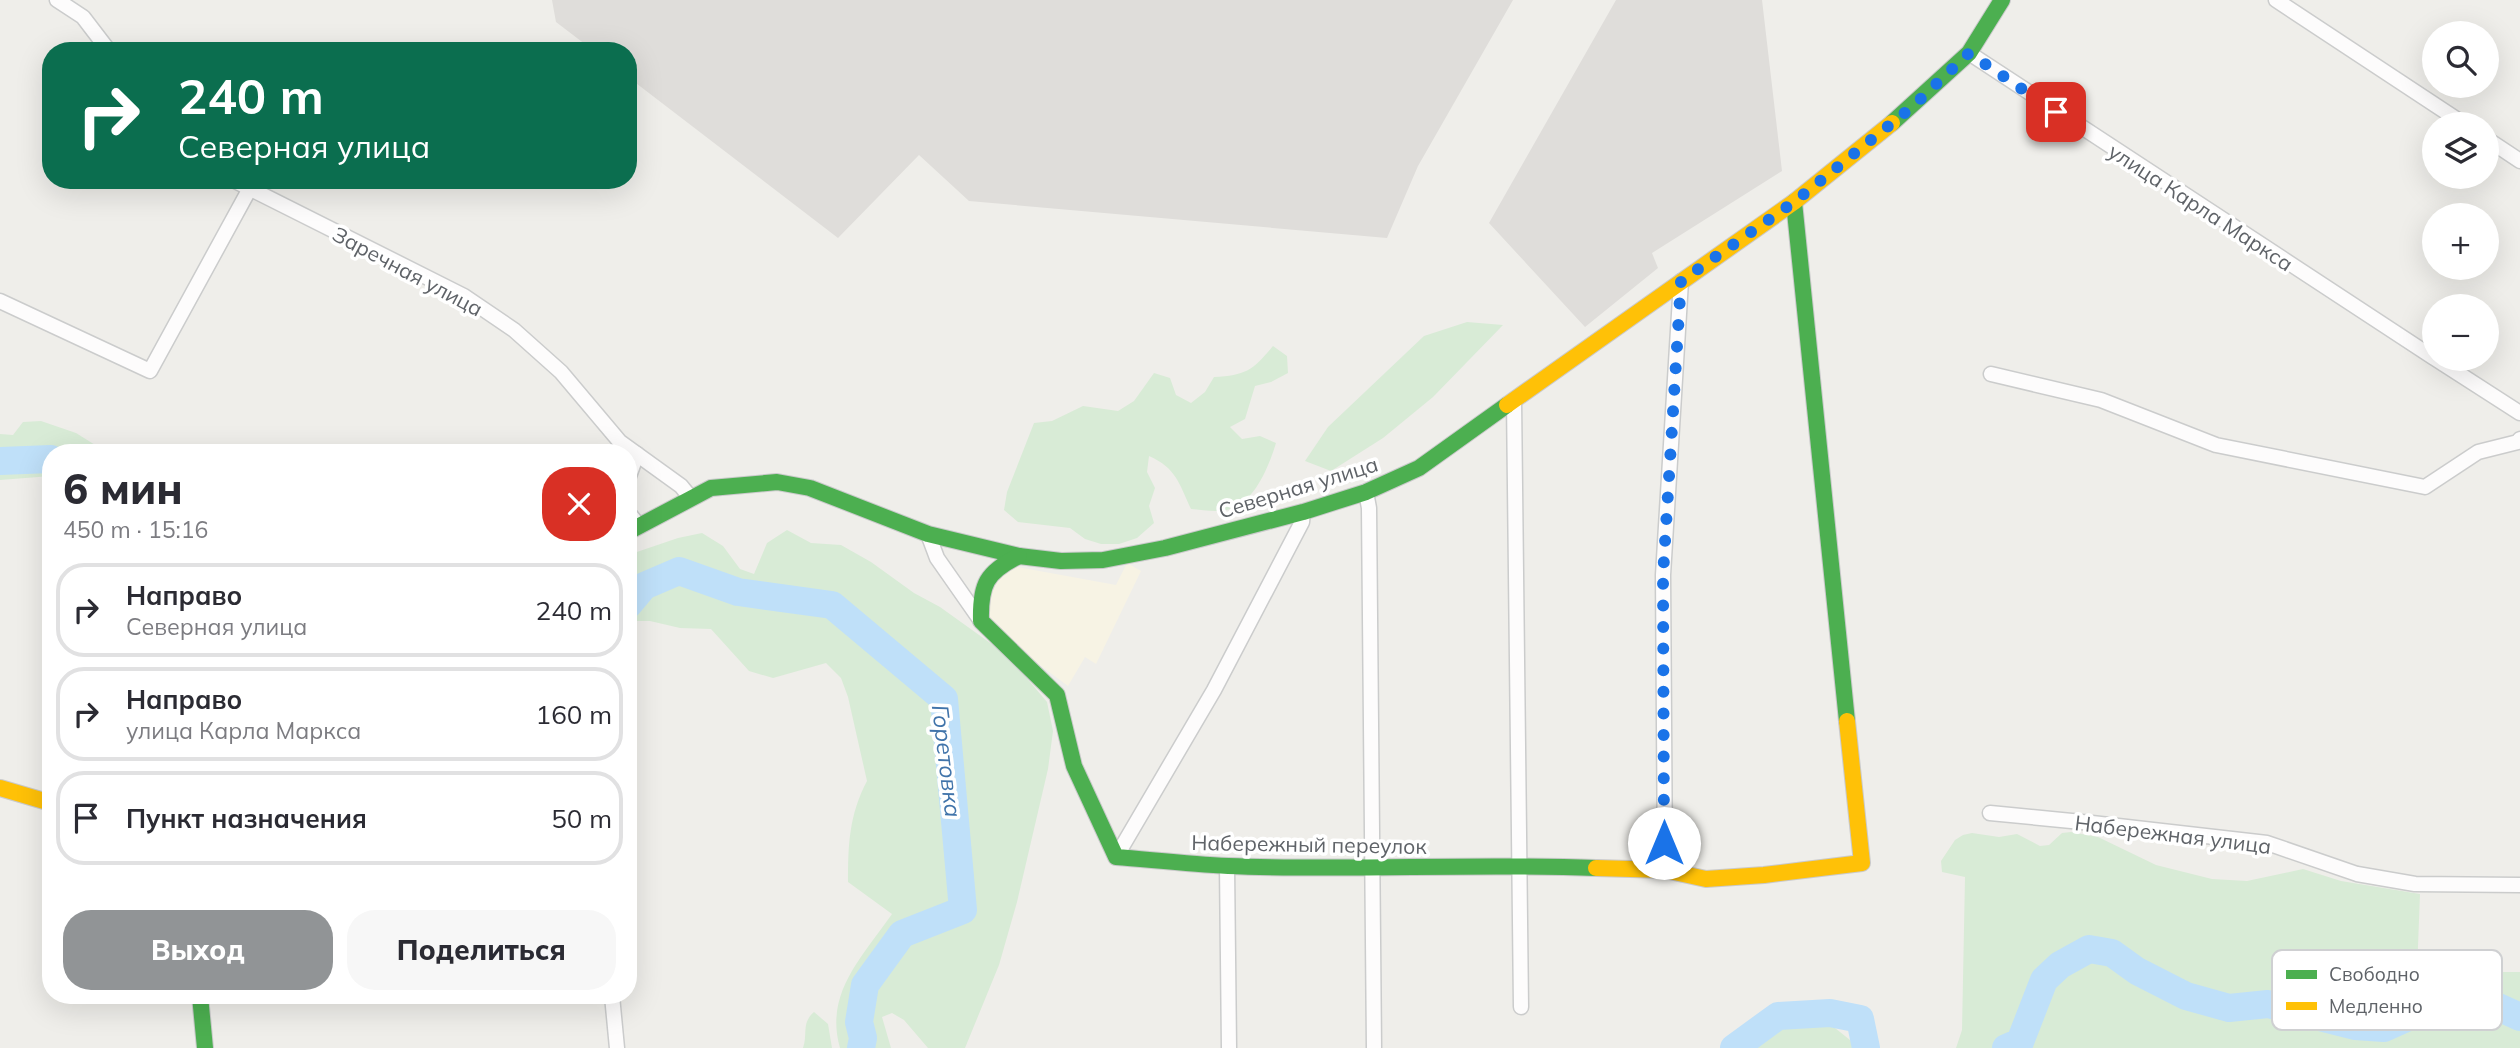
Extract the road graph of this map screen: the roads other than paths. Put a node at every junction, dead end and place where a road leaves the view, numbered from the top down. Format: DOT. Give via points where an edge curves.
graph roads {
  1 [pos="57,0"];
  2 [pos="2002,0"];
  3 [pos="2276,0"];
  4 [pos="101,42"];
  5 [pos="1969,53"];
  6 [pos="2446,112"];
  7 [pos="2499,147"];
  8 [pos="2520,161"];
  9 [pos="249,190"];
  10 [pos="1794,202"];
  11 [pos="1681,281"];
  12 [pos="0,301"];
  13 [pos="2422,349"];
  14 [pos="2455,371"];
  15 [pos="1991,374"];
  16 [pos="1514,401"];
  17 [pos="2520,413"];
  18 [pos="2519,442"];
  19 [pos="623,444"];
  20 [pos="637,454"];
  21 [pos="1366,492"];
  22 [pos="690,497"];
  23 [pos="1303,512"];
  24 [pos="637,527"];
  25 [pos="928,534"];
  26 [pos="1019,556"];
  27 [pos="981,621"];
  28 [pos="0,788"];
  29 [pos="42,800"];
  30 [pos="1990,813"];
  31 [pos="1116,857"];
  32 [pos="1518,865"];
  33 [pos="1227,866"];
  34 [pos="1372,868"];
  35 [pos="1665,870"];
  36 [pos="2520,885"];
  37 [pos="201,1004"];
  38 [pos="613,1004"];
  39 [pos="1521,1007"];
  40 [pos="205,1048"];
  41 [pos="617,1048"];
  42 [pos="1229,1048"];
  43 [pos="1374,1048"];
  1 -- 4 [label="street" via="83,17"];
  2 -- 5 [label="street, Северная улица"];
  3 -- 6 [label="street"];
  5 -- 10 [label="street, Северная улица" via="1912,107"];
  5 -- 13 [label="street, улица Карла Маркса"];
  7 -- 8 [label="street"];
  9 -- 12 [label="street" via="150,371"];
  9 -- 19 [label="street, Заречная улица" via="464,296 514,330 561,372"];
  10 -- 11 [label="street, Северная улица"];
  10 -- 35 [label="street, Набережный переулок" via="1862,863 1706,879"];
  11 -- 16 [label="street, Северная улица"];
  11 -- 35 [label="street" via="1663,575"];
  14 -- 17 [label="street, улица Карла Маркса"];
  15 -- 18 [label="street" via="2101,400 2216,445 2425,487 2478,452"];
  16 -- 21 [label="street, Северная улица" via="1419,468"];
  16 -- 32 [label="street"];
  20 -- 22 [label="street, Заречная улица"];
  21 -- 23 [label="street, Северная улица"];
  21 -- 34 [label="street"];
  22 -- 24 [label="street, Северная улица"];
  22 -- 25 [label="street, Северная улица" via="711,488 777,482 810,488"];
  23 -- 26 [label="street, Северная улица" via="1103,560"];
  23 -- 31 [label="street" via="1303,522 1214,690"];
  25 -- 26 [label="street, Северная улица"];
  25 -- 27 [label="street" via="937,558"];
  26 -- 27 [label="street" via="990,575 979,594"];
  27 -- 31 [label="street" via="1057,695 1074,766"];
  28 -- 29 [label="street"];
  30 -- 36 [label="street, Набережная улица" via="2267,843 2357,874 2415,884"];
  31 -- 33 [label="street, Набережный переулок"];
  32 -- 34 [label="street, Набережный переулок"];
  32 -- 35 [label="street, Набережный переулок"];
  32 -- 39 [label="street"];
  33 -- 34 [label="street, Набережный переулок"];
  33 -- 42 [label="street"];
  34 -- 43 [label="street"];
  37 -- 40 [label="street"];
  38 -- 41 [label="street"];
}
